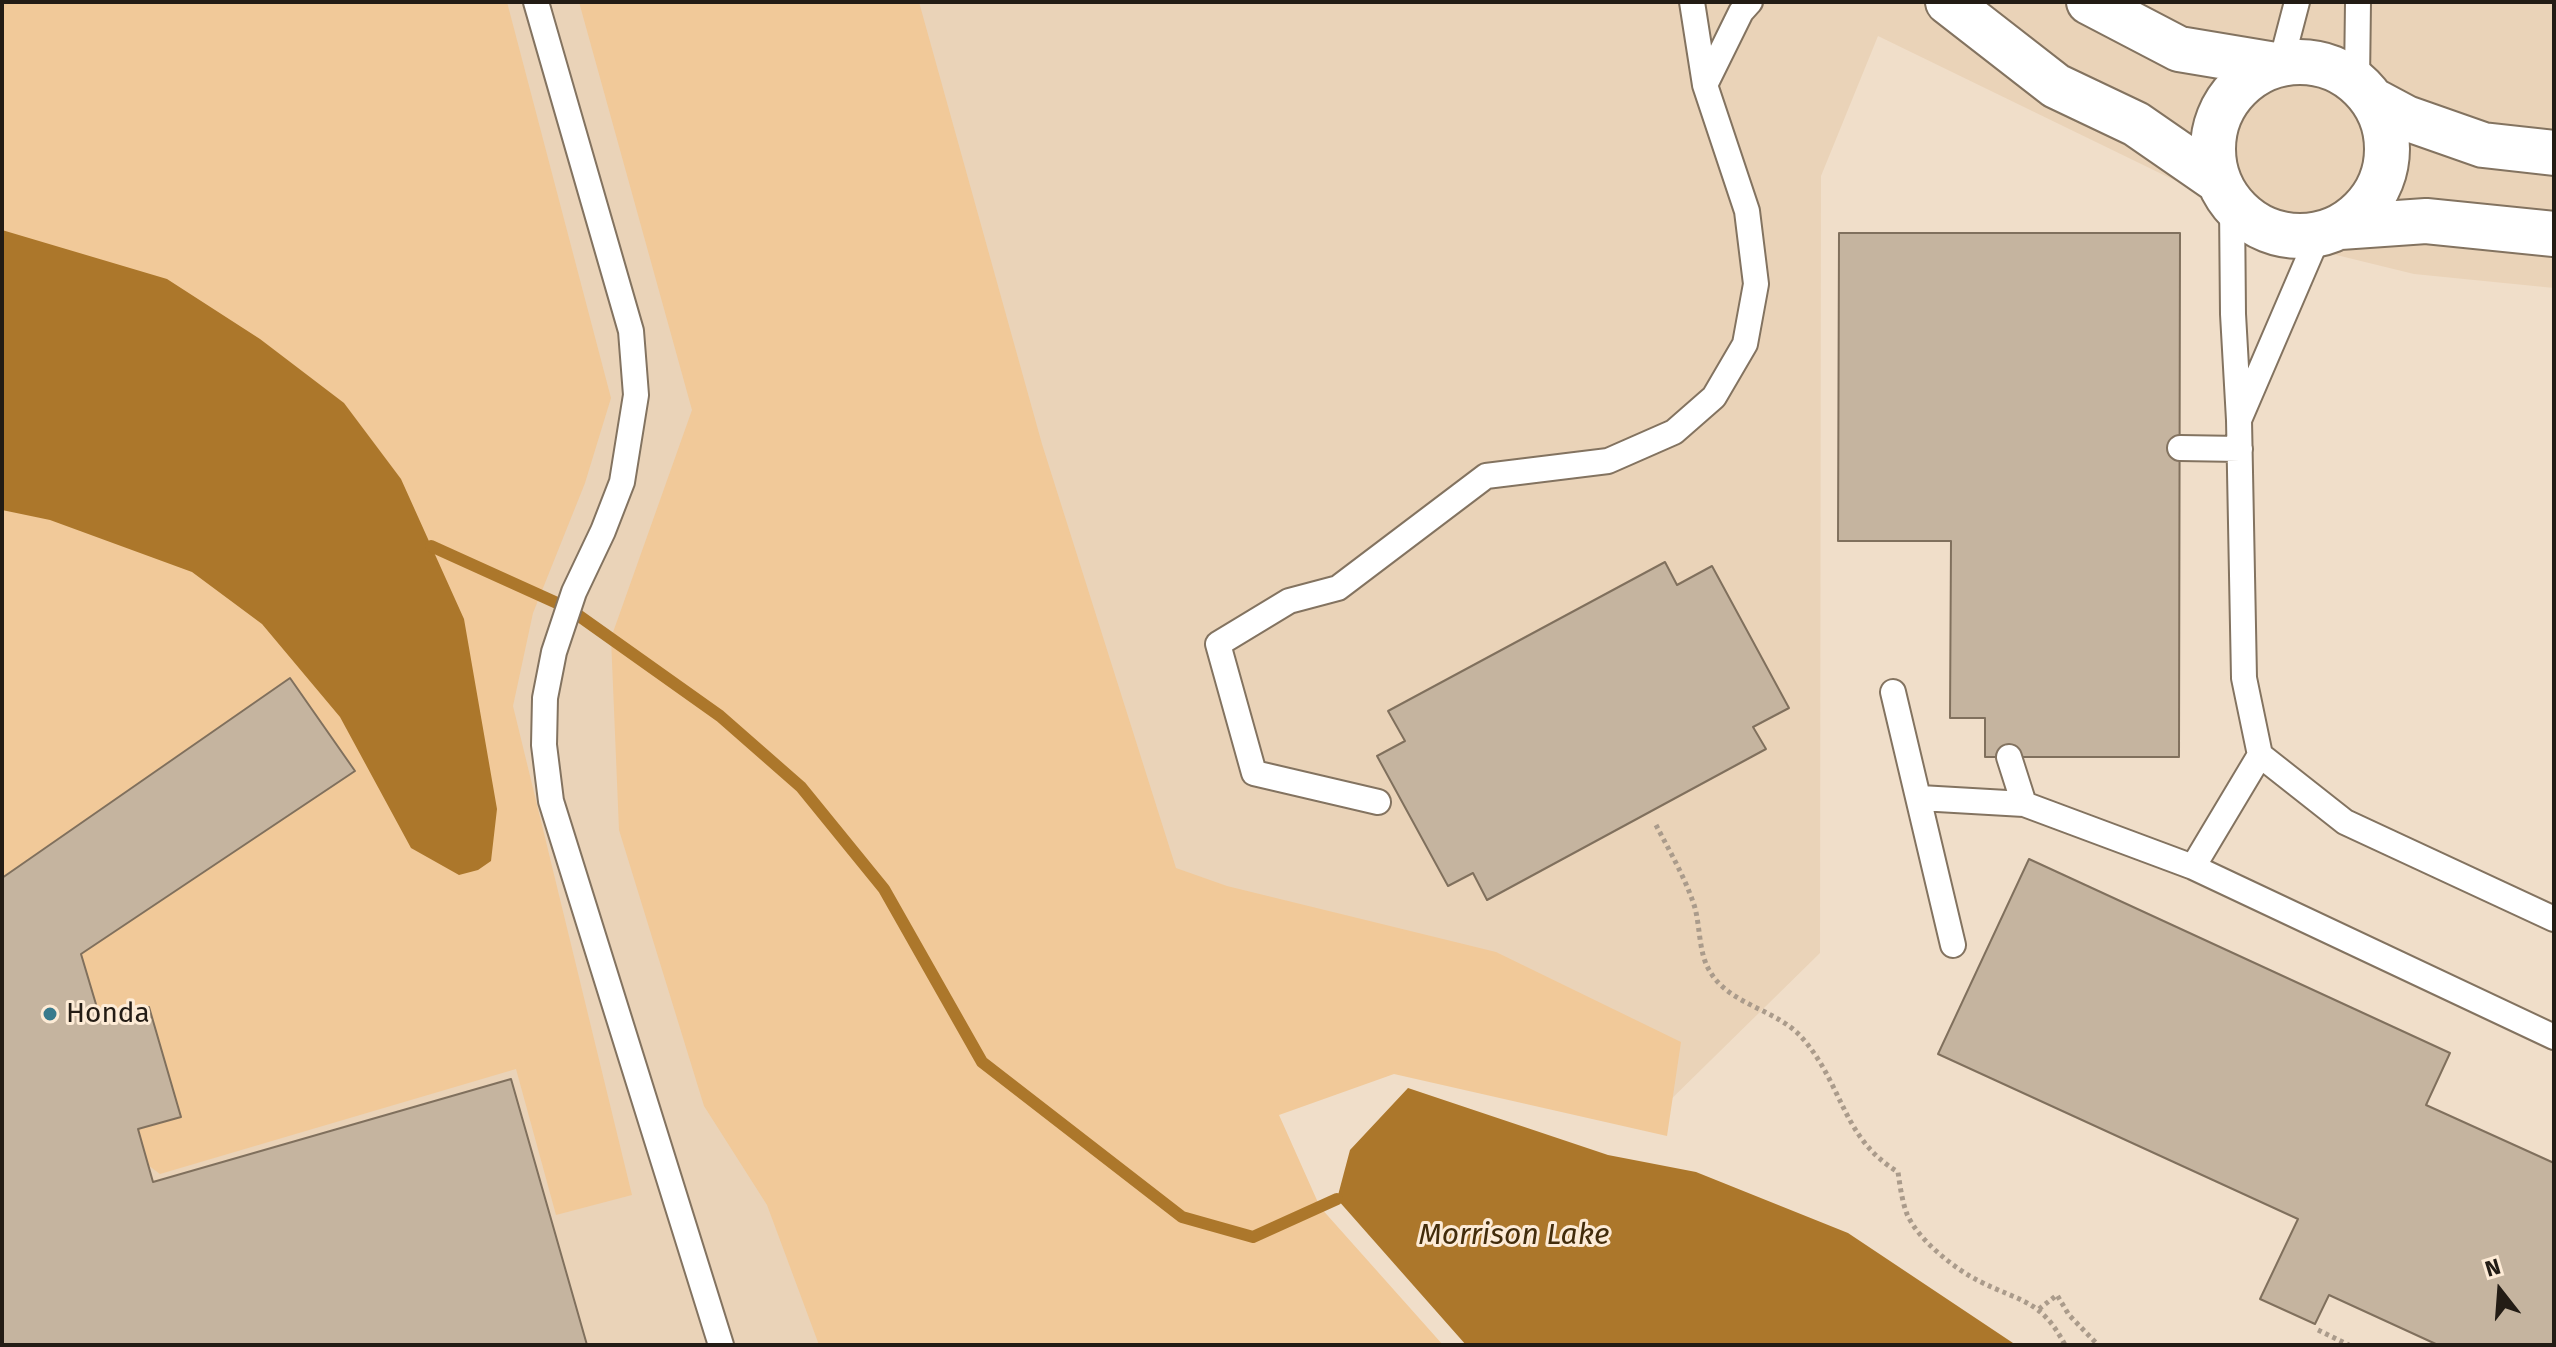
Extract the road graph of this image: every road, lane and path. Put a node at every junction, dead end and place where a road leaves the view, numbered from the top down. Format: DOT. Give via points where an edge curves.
graph roads {
  1 [pos="536,2"];
  2 [pos="1692,2"];
  3 [pos="1750,2"];
  4 [pos="1948,2"];
  5 [pos="2089,2"];
  6 [pos="2297,2"];
  7 [pos="2358,2"];
  8 [pos="2278,64"];
  9 [pos="1705,85"];
  10 [pos="2366,92"];
  11 [pos="2554,153"];
  12 [pos="2225,193"];
  13 [pos="2329,231"];
  14 [pos="2554,234"];
  15 [pos="2239,420"];
  16 [pos="2180,448"];
  17 [pos="2240,449"];
  18 [pos="1893,692"];
  19 [pos="2260,755"];
  20 [pos="2009,757"];
  21 [pos="1920,798"];
  22 [pos="1378,802"];
  23 [pos="2024,804"];
  24 [pos="1656,825"];
  25 [pos="2193,867"];
  26 [pos="2554,919"];
  27 [pos="1953,945"];
  28 [pos="2554,1037"];
  29 [pos="2039,1309"];
  30 [pos="2318,1330"];
  31 [pos="721,1345"];
  32 [pos="2065,1345"];
  33 [pos="2098,1345"];
  34 [pos="2349,1345"];
  1 -- 31 [label="lane" via="631,331 636,395 622,482 554,652 545,698 544,745 551,801"];
  2 -- 9 [label="lane"];
  3 -- 9 [label="lane"];
  4 -- 12 [label="street" via="2056,86 2136,124"];
  5 -- 8 [label="street" via="2179,49"];
  6 -- 8 [label="lane"];
  7 -- 10 [label="lane"];
  8 -- 10 [label="street" via="2332,66"];
  8 -- 12 [label="street" via="2249,77 2228,97 2216,123 2212,152"];
  9 -- 22 [label="lane" via="1747,211 1756,284 1745,344 1714,397 1674,432 1608,461 1486,476 1338,588 1289,601 1218,644 1254,773"];
  10 -- 11 [label="street" via="2406,118 2483,145"];
  10 -- 13 [label="street" via="2387,129 2388,157 2380,186 2364,210"];
  12 -- 13 [label="street" via="2255,224 2282,235"];
  12 -- 15 [label="lane"];
  13 -- 14 [label="street" via="2426,221"];
  13 -- 15 [label="lane"];
  15 -- 17 [label="lane"];
  16 -- 17 [label="lane"];
  17 -- 19 [label="lane" via="2244,678"];
  18 -- 21 [label="lane"];
  19 -- 25 [label="lane"];
  19 -- 26 [label="lane" via="2345,822"];
  20 -- 23 [label="lane"];
  21 -- 23 [label="lane"];
  21 -- 27 [label="lane"];
  23 -- 25 [label="lane"];
  24 -- 29 [label="path" via="1695,909 1706,966 1717,983 1789,1024 1805,1041 1825,1069 1856,1134 1874,1158 1898,1172 1908,1216 1924,1238 1978,1281"];
  25 -- 28 [label="lane"];
  29 -- 32 [label="path"];
  29 -- 33 [label="path" via="2057,1295"];
  30 -- 34 [label="path"];
}
